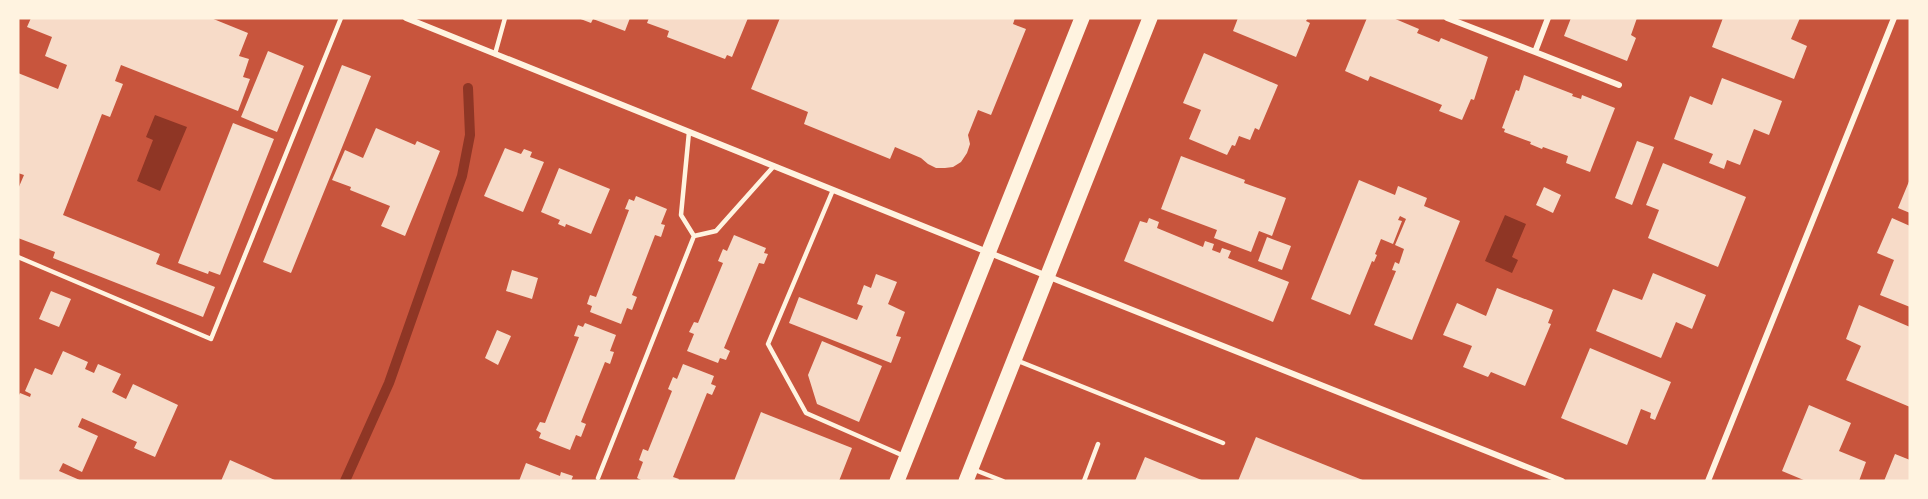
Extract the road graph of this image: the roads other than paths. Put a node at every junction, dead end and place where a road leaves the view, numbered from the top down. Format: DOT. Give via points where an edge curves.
graph roads {
  1 [pos="341,18"];
  2 [pos="406,18"];
  3 [pos="505,18"];
  4 [pos="1082,18"];
  5 [pos="1149,18"];
  6 [pos="1447,18"];
  7 [pos="1548,18"];
  8 [pos="1894,18"];
  9 [pos="1535,52"];
  10 [pos="495,54"];
  11 [pos="1619,86"];
  12 [pos="689,132"];
  13 [pos="774,166"];
  14 [pos="833,190"];
  15 [pos="694,236"];
  16 [pos="989,253"];
  17 [pos="18,257"];
  18 [pos="1047,276"];
  19 [pos="1014,360"];
  20 [pos="1222,443"];
  21 [pos="1098,444"];
  22 [pos="907,457"];
  23 [pos="969,475"];
  24 [pos="598,478"];
  25 [pos="897,481"];
  26 [pos="1003,481"];
  27 [pos="1084,481"];
  28 [pos="1562,481"];
  29 [pos="1708,481"];
  1 -- 17 [label="lane" via="211,339"];
  2 -- 10 [label="street"];
  3 -- 10 [label="lane"];
  4 -- 16 [label="main road"];
  5 -- 18 [label="main road"];
  6 -- 9 [label="street"];
  7 -- 9 [label="street"];
  8 -- 29 [label="street"];
  9 -- 11 [label="street"];
  10 -- 12 [label="street"];
  12 -- 13 [label="street"];
  12 -- 15 [label="lane" via="681,215"];
  13 -- 14 [label="street"];
  13 -- 15 [label="lane" via="716,231"];
  14 -- 16 [label="street"];
  14 -- 22 [label="lane" via="768,344 807,413"];
  15 -- 24 [label="lane"];
  16 -- 18 [label="street"];
  16 -- 22 [label="main road"];
  18 -- 19 [label="main road"];
  18 -- 28 [label="street"];
  19 -- 20 [label="lane"];
  19 -- 23 [label="main road"];
  21 -- 27 [label="lane"];
  22 -- 25 [label="main road"];
  23 -- 26 [label="lane"];
}
